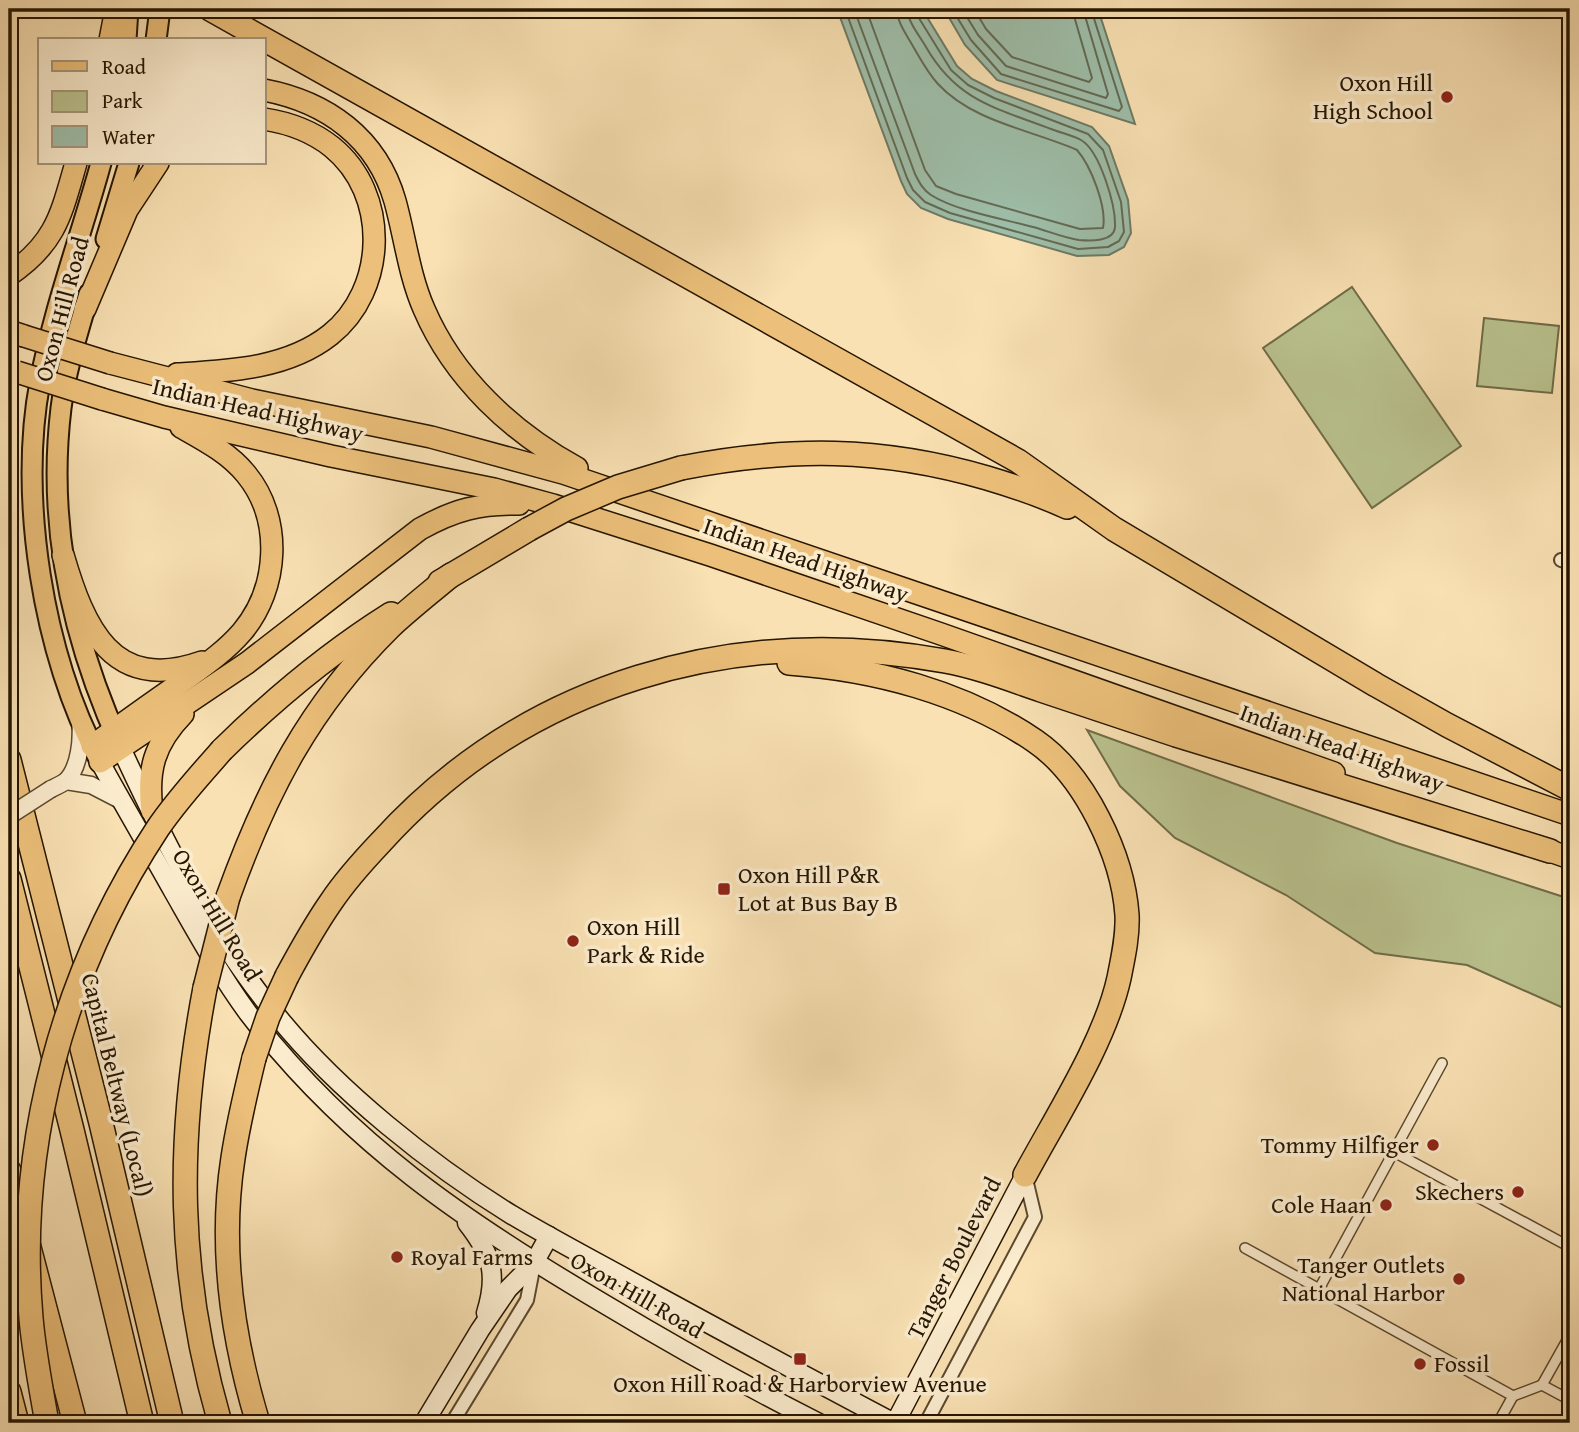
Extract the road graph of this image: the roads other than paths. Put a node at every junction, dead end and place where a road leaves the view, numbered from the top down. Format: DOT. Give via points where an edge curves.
graph roads {
  1 [pos="116,9"];
  2 [pos="128,9"];
  3 [pos="160,9"];
  4 [pos="210,9"];
  5 [pos="110,38"];
  6 [pos="126,38"];
  7 [pos="156,38"];
  8 [pos="262,38"];
  9 [pos="266,40"];
  10 [pos="266,91"];
  11 [pos="266,119"];
  12 [pos="76,164"];
  13 [pos="101,164"];
  14 [pos="129,164"];
  15 [pos="157,164"];
  16 [pos="9,275"];
  17 [pos="85,309"];
  18 [pos="16,333"];
  19 [pos="13,370"];
  20 [pos="159,375"];
  21 [pos="164,417"];
  22 [pos="624,495"];
  23 [pos="553,505"];
  24 [pos="1114,529"];
  25 [pos="63,555"];
  26 [pos="451,575"];
  27 [pos="219,653"];
  28 [pos="705,659"];
  29 [pos="202,695"];
  30 [pos="80,720"];
  31 [pos="117,739"];
  32 [pos="96,754"];
  33 [pos="9,760"];
  34 [pos="66,781"];
  35 [pos="1570,789"];
  36 [pos="122,802"];
  37 [pos="152,811"];
  38 [pos="1570,815"];
  39 [pos="9,816"];
  40 [pos="1560,854"];
  41 [pos="9,879"];
  42 [pos="1442,1063"];
  43 [pos="1394,1152"];
  44 [pos="9,1171"];
  45 [pos="1024,1175"];
  46 [pos="458,1213"];
  47 [pos="549,1236"];
  48 [pos="1570,1247"];
  49 [pos="1245,1248"];
  50 [pos="534,1263"];
  51 [pos="1319,1289"];
  52 [pos="480,1329"];
  53 [pos="1570,1335"];
  54 [pos="1542,1385"];
  55 [pos="9,1392"];
  56 [pos="1513,1396"];
  57 [pos="1570,1400"];
  58 [pos="17,1423"];
  59 [pos="47,1423"];
  60 [pos="75,1423"];
  61 [pos="142,1423"];
  62 [pos="172,1423"];
  63 [pos="219,1423"];
  64 [pos="258,1423"];
  65 [pos="424,1423"];
  66 [pos="452,1423"];
  67 [pos="819,1423"];
  68 [pos="895,1423"];
  69 [pos="926,1423"];
  70 [pos="1498,1423"];
  1 -- 5 [label="highway"];
  2 -- 6 [label="main road"];
  3 -- 7 [label="main road"];
  4 -- 8 [label="highway"];
  9 -- 24 [label="highway" via="1018,461"];
  10 -- 22 [label="highway" via="329,113 367,145 384,171 394,199 424,309 465,377 487,402 547,452"];
  11 -- 20 [label="highway" via="309,132 334,149 353,171 374,224 375,255 367,283 354,309 331,335 305,351 243,369"];
  12 -- 16 [label="highway" via="62,212 46,243"];
  13 -- 30 [label="main road, Oxon Hill Road" via="50,337 38,397 33,461 45,601"];
  14 -- 17 [label="main road, Oxon Hill Road"];
  15 -- 17 [label="highway" via="127,210"];
  17 -- 25 [label="main road, Oxon Hill Road" via="68,370 60,425"];
  18 -- 20 [label="highway, Indian Head Highway, bridge"];
  19 -- 21 [label="highway, Indian Head Highway, bridge"];
  20 -- 22 [label="highway, Indian Head Highway" via="477,449"];
  21 -- 23 [label="highway, Indian Head Highway"];
  21 -- 27 [label="highway" via="229,457 258,491 266,512 272,538 266,588 250,621"];
  22 -- 38 [label="highway, Indian Head Highway"];
  23 -- 29 [label="highway" via="471,507 420,528"];
  23 -- 40 [label="highway, Indian Head Highway" via="1085,684"];
  24 -- 26 [label="highway, bridge" via="1056,502 946,466 843,452 791,453 681,468 618,487 566,509"];
  24 -- 35 [label="highway" via="1411,705"];
  25 -- 27 [label="highway" via="91,629 106,649 122,660 152,670 172,669"];
  25 -- 31 [label="main road, Oxon Hill Road" via="79,638"];
  26 -- 59 [label="highway, bridge" via="308,672 222,750 160,826 110,909 65,1019 36,1147 30,1197 31,1318"];
  26 -- 63 [label="highway, bridge" via="359,659 320,710 264,804 228,897 193,1047 183,1185 195,1317"];
  27 -- 31 [label="highway"];
  28 -- 40 [label="highway" via="856,650 948,661"];
  28 -- 45 [label="highway" via="852,670 924,688 968,705 1037,742 1067,772 1092,807 1120,874 1127,916 1125,948 1110,1011"];
  28 -- 64 [label="highway, bridge" via="611,685 560,707 517,729 439,784 399,821 332,899 287,975 254,1058 232,1159 228,1205 232,1315"];
  29 -- 31 [label="highway"];
  29 -- 37 [label="highway" via="157,750 149,788"];
  30 -- 32 [label="main road, Oxon Hill Road"];
  30 -- 34 [label="street" via="78,756"];
  31 -- 32 [label="highway"];
  31 -- 37 [label="main road, Oxon Hill Road"];
  32 -- 36 [label="main road, Oxon Hill Road"];
  33 -- 62 [label="highway, Capital Beltway (Local)"];
  34 -- 36 [label="street" via="91,785"];
  34 -- 39 [label="street, bridge"];
  36 -- 46 [label="main road, Oxon Hill Road" via="224,979 259,1026 351,1126"];
  37 -- 47 [label="main road, Oxon Hill Road" via="236,960 307,1050 423,1153"];
  41 -- 61 [label="highway"];
  42 -- 43 [label="street"];
  43 -- 48 [label="street"];
  43 -- 51 [label="street"];
  44 -- 60 [label="highway"];
  45 -- 68 [label="main road, Tanger Boulevard"];
  45 -- 69 [label="street, Tanger Boulevard" via="1035,1217"];
  46 -- 50 [label="main road, Oxon Hill Road"];
  46 -- 52 [label="main road" via="476,1234 494,1276"];
  47 -- 50 [label="main road"];
  47 -- 68 [label="main road, Oxon Hill Road"];
  49 -- 51 [label="street"];
  50 -- 52 [label="main road" via="508,1289"];
  50 -- 66 [label="street" via="527,1300"];
  50 -- 67 [label="main road, Oxon Hill Road" via="724,1375"];
  51 -- 56 [label="street"];
  52 -- 65 [label="main road"];
  53 -- 54 [label="street"];
  54 -- 56 [label="street"];
  54 -- 57 [label="street"];
  55 -- 58 [label="highway"];
  56 -- 70 [label="street"];
}
